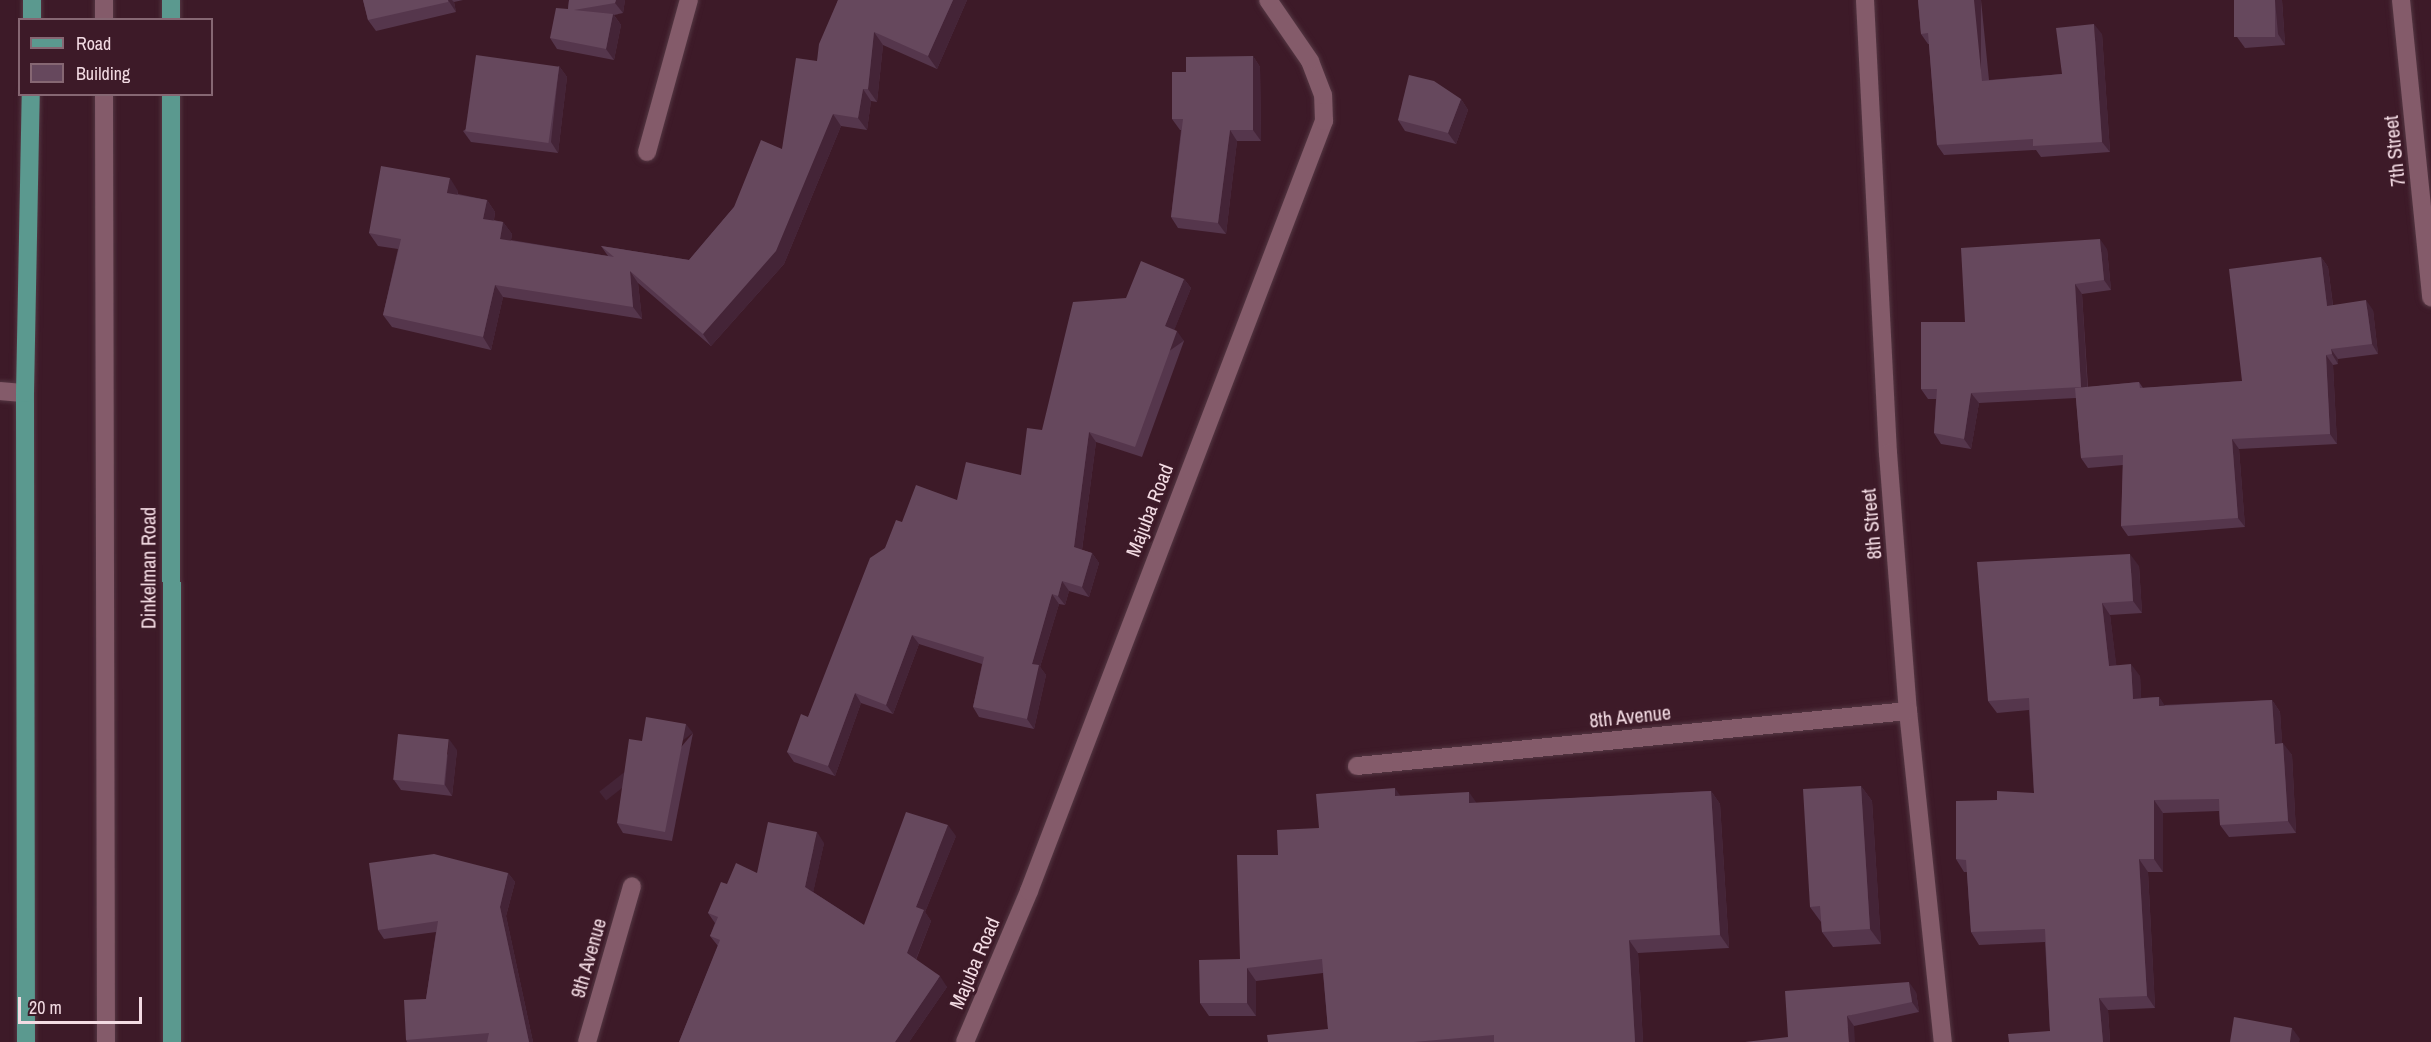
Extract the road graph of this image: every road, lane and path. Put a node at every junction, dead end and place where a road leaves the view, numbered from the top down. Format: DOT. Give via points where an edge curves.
graph roads {
  1 [pos="32,0"];
  2 [pos="104,0"];
  3 [pos="171,0"];
  4 [pos="688,0"];
  5 [pos="1268,0"];
  6 [pos="1865,0"];
  7 [pos="2401,0"];
  8 [pos="32,18"];
  9 [pos="104,18"];
  10 [pos="171,18"];
  11 [pos="31,96"];
  12 [pos="104,96"];
  13 [pos="171,96"];
  14 [pos="647,152"];
  15 [pos="2431,297"];
  16 [pos="0,391"];
  17 [pos="25,393"];
  18 [pos="1908,711"];
  19 [pos="1357,766"];
  20 [pos="632,886"];
  21 [pos="26,1042"];
  22 [pos="106,1042"];
  23 [pos="172,1042"];
  24 [pos="587,1042"];
  25 [pos="965,1042"];
  26 [pos="1943,1042"];
  1 -- 8 [label="main road"];
  2 -- 9 [label="street"];
  3 -- 10 [label="main road"];
  4 -- 14 [label="street"];
  5 -- 25 [label="street, Majuba Road" via="1310,61 1323,95 1324,121 1029,891"];
  6 -- 18 [label="street, 8th Street" via="1888,453"];
  7 -- 15 [label="street, 7th Street"];
  11 -- 17 [label="main road"];
  12 -- 22 [label="street"];
  13 -- 23 [label="main road, Dinkelman Road"];
  16 -- 17 [label="street"];
  17 -- 21 [label="main road"];
  18 -- 19 [label="street, 8th Avenue"];
  18 -- 26 [label="street, 8th Street"];
  20 -- 24 [label="street, 9th Avenue"];
}
